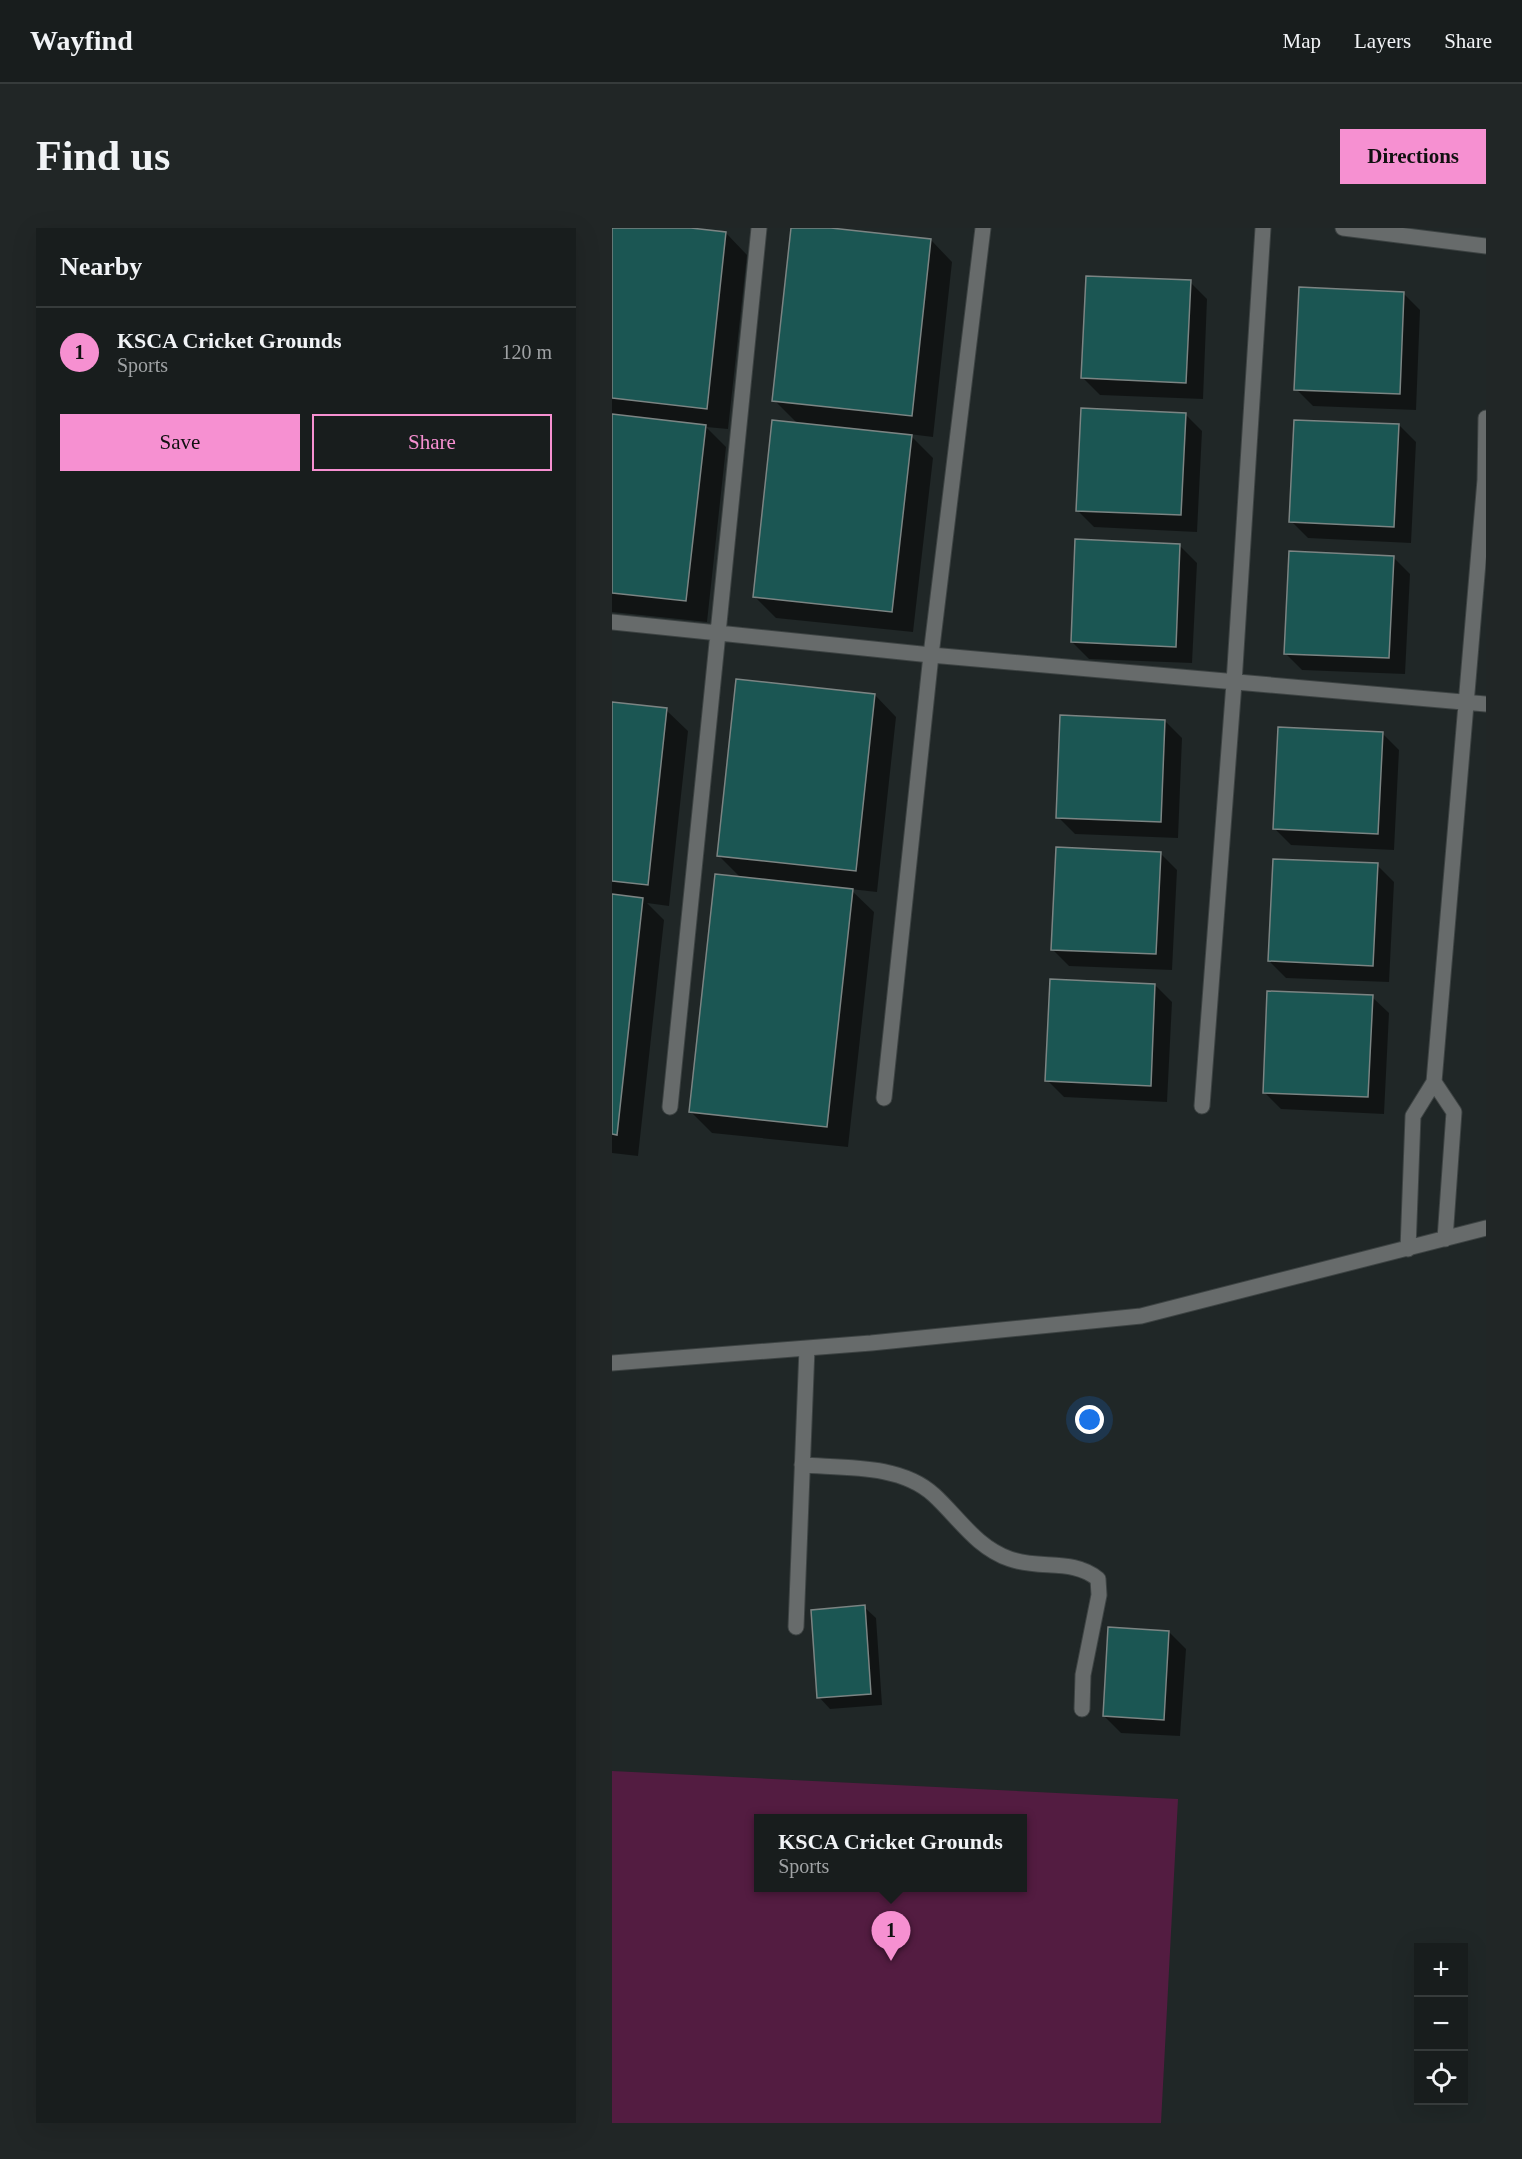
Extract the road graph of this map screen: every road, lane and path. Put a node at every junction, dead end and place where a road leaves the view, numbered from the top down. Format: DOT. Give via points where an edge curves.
graph roads {
  1 [pos="759,228"];
  2 [pos="983,228"];
  3 [pos="1263,228"];
  4 [pos="1343,228"];
  5 [pos="1486,246"];
  6 [pos="1486,418"];
  7 [pos="1485,480"];
  8 [pos="612,622"];
  9 [pos="719,631"];
  10 [pos="931,655"];
  11 [pos="1234,683"];
  12 [pos="1466,702"];
  13 [pos="1486,704"];
  14 [pos="1434,1082"];
  15 [pos="884,1098"];
  16 [pos="1202,1106"];
  17 [pos="670,1107"];
  18 [pos="1486,1228"];
  19 [pos="1445,1239"];
  20 [pos="1408,1249"];
  21 [pos="807,1348"];
  22 [pos="612,1363"];
  23 [pos="802,1465"];
  24 [pos="796,1626"];
  25 [pos="1082,1709"];
  1 -- 9 [label="street"];
  2 -- 10 [label="street"];
  3 -- 11 [label="street"];
  4 -- 5 [label="street"];
  6 -- 7 [label="street"];
  7 -- 12 [label="street"];
  8 -- 9 [label="street"];
  9 -- 10 [label="street"];
  9 -- 17 [label="street"];
  10 -- 11 [label="street"];
  10 -- 15 [label="street"];
  11 -- 12 [label="street"];
  11 -- 16 [label="street"];
  12 -- 13 [label="street"];
  12 -- 14 [label="street"];
  14 -- 19 [label="street" via="1454,1112"];
  14 -- 20 [label="street" via="1413,1116"];
  18 -- 19 [label="street"];
  19 -- 20 [label="street"];
  20 -- 21 [label="street" via="1141,1316"];
  21 -- 22 [label="street"];
  21 -- 23 [label="street"];
  23 -- 24 [label="street"];
  23 -- 25 [label="street" via="888,1473 933,1494 969,1533 1011,1560 1074,1566 1086,1569 1098,1579 1099,1595 1083,1675"];
}
